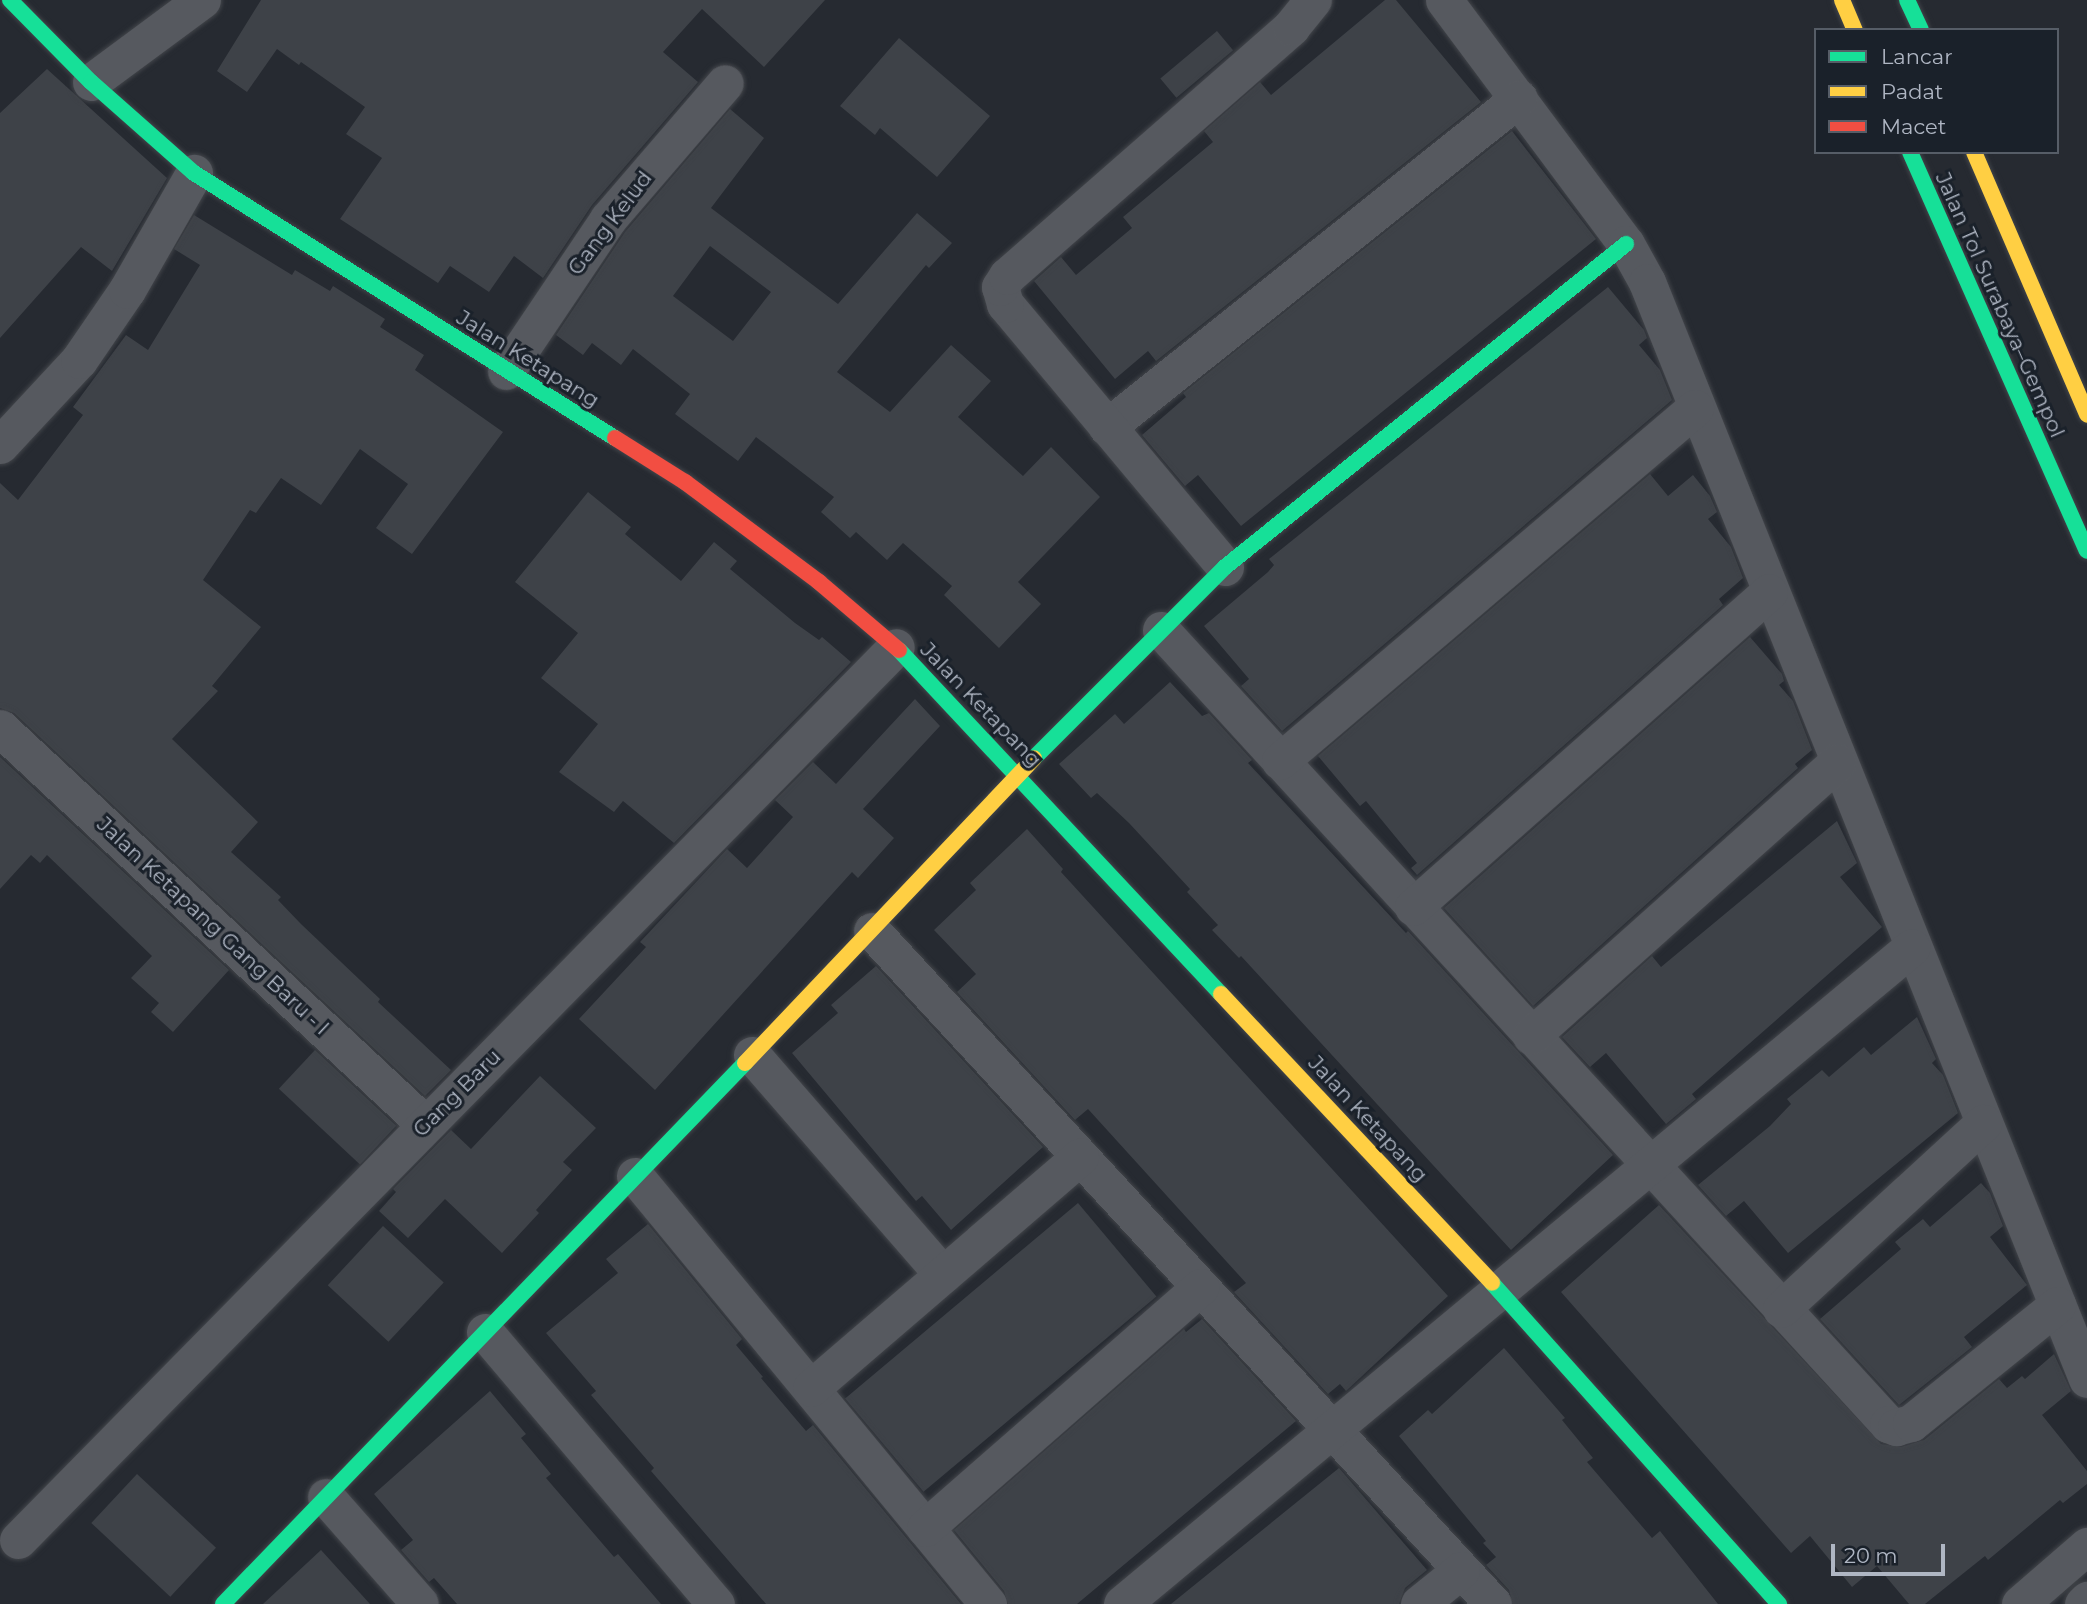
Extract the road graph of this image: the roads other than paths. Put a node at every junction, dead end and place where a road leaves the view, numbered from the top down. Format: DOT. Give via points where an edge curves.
graph roads {
  1 [pos="10,0"];
  2 [pos="202,0"];
  3 [pos="1313,0"];
  4 [pos="1444,0"];
  5 [pos="1842,0"];
  6 [pos="1907,0"];
  7 [pos="1854,28"];
  8 [pos="1920,28"];
  9 [pos="91,82"];
  10 [pos="724,83"];
  11 [pos="1519,98"];
  12 [pos="1911,154"];
  13 [pos="1974,154"];
  14 [pos="194,173"];
  15 [pos="1626,244"];
  16 [pos="506,370"];
  17 [pos="1695,408"];
  18 [pos="2087,415"];
  19 [pos="1107,426"];
  20 [pos="0,446"];
  21 [pos="2087,551"];
  22 [pos="1225,567"];
  23 [pos="1769,592"];
  24 [pos="1161,630"];
  25 [pos="896,647"];
  26 [pos="0,729"];
  27 [pos="1280,761"];
  28 [pos="1837,762"];
  29 [pos="1018,775"];
  30 [pos="1413,907"];
  31 [pos="872,931"];
  32 [pos="1912,947"];
  33 [pos="1531,1036"];
  34 [pos="752,1055"];
  35 [pos="1983,1123"];
  36 [pos="425,1124"];
  37 [pos="1080,1157"];
  38 [pos="1651,1166"];
  39 [pos="635,1176"];
  40 [pos="943,1275"];
  41 [pos="1200,1287"];
  42 [pos="1499,1290"];
  43 [pos="2057,1305"];
  44 [pos="1781,1309"];
  45 [pos="485,1332"];
  46 [pos="2087,1379"];
  47 [pos="811,1388"];
  48 [pos="1332,1430"];
  49 [pos="326,1497"];
  50 [pos="925,1528"];
  51 [pos="18,1540"];
  52 [pos="2087,1546"];
  53 [pos="1461,1570"];
  54 [pos="2087,1600"];
  55 [pos="223,1604"];
  56 [pos="420,1604"];
  57 [pos="716,1604"];
  58 [pos="988,1604"];
  59 [pos="1122,1604"];
  60 [pos="1419,1604"];
  61 [pos="1493,1604"];
  62 [pos="1779,1604"];
  63 [pos="2020,1604"];
  64 [pos="2083,1604"];
  1 -- 9 [label="main road, Jalan Ketapang"];
  2 -- 9 [label="street"];
  3 -- 19 [label="street" via="1291,27 1007,276 1000,287 1004,304"];
  4 -- 11 [label="street"];
  5 -- 7 [label="main road"];
  6 -- 8 [label="main road"];
  9 -- 14 [label="main road, Jalan Ketapang"];
  10 -- 16 [label="street, Gang Kelud" via="608,219"];
  11 -- 15 [label="street"];
  11 -- 19 [label="street"];
  12 -- 21 [label="main road, Jalan Tol Surabaya–Gempol"];
  13 -- 18 [label="main road, Jalan Tol Surabaya–Gempol"];
  14 -- 16 [label="main road, Jalan Ketapang"];
  14 -- 20 [label="street" via="127,290 79,360"];
  15 -- 17 [label="street" via="1647,282"];
  15 -- 22 [label="main road"];
  16 -- 25 [label="main road, Jalan Ketapang" via="685,482 819,582"];
  17 -- 23 [label="street"];
  17 -- 27 [label="street"];
  19 -- 22 [label="street"];
  22 -- 24 [label="main road"];
  23 -- 28 [label="street"];
  23 -- 30 [label="street"];
  24 -- 27 [label="street"];
  24 -- 29 [label="main road"];
  25 -- 29 [label="main road, Jalan Ketapang"];
  25 -- 36 [label="street, Gang Baru"];
  26 -- 36 [label="street, Jalan Ketapang Gang Baru - I"];
  27 -- 30 [label="street"];
  28 -- 32 [label="street"];
  28 -- 33 [label="street"];
  29 -- 31 [label="main road"];
  29 -- 42 [label="main road, Jalan Ketapang"];
  30 -- 33 [label="street"];
  31 -- 34 [label="main road"];
  31 -- 37 [label="street"];
  32 -- 35 [label="street"];
  32 -- 38 [label="street"];
  33 -- 38 [label="street"];
  34 -- 39 [label="main road"];
  34 -- 40 [label="street"];
  35 -- 43 [label="street"];
  35 -- 44 [label="street"];
  36 -- 51 [label="street, Gang Baru"];
  37 -- 40 [label="street"];
  37 -- 41 [label="street"];
  38 -- 42 [label="street"];
  38 -- 44 [label="street"];
  39 -- 45 [label="main road"];
  39 -- 47 [label="street"];
  40 -- 47 [label="street"];
  41 -- 48 [label="street"];
  41 -- 50 [label="street"];
  42 -- 48 [label="street"];
  42 -- 62 [label="main road, Jalan Ketapang"];
  43 -- 44 [label="street" via="1911,1423 1896,1427 1879,1416"];
  43 -- 46 [label="street"];
  45 -- 49 [label="main road"];
  45 -- 57 [label="street"];
  47 -- 50 [label="street"];
  48 -- 53 [label="street"];
  48 -- 59 [label="street"];
  49 -- 55 [label="main road"];
  49 -- 56 [label="street"];
  50 -- 58 [label="street"];
  52 -- 63 [label="street"];
  53 -- 60 [label="street"];
  53 -- 61 [label="street"];
  54 -- 64 [label="street"];
}
